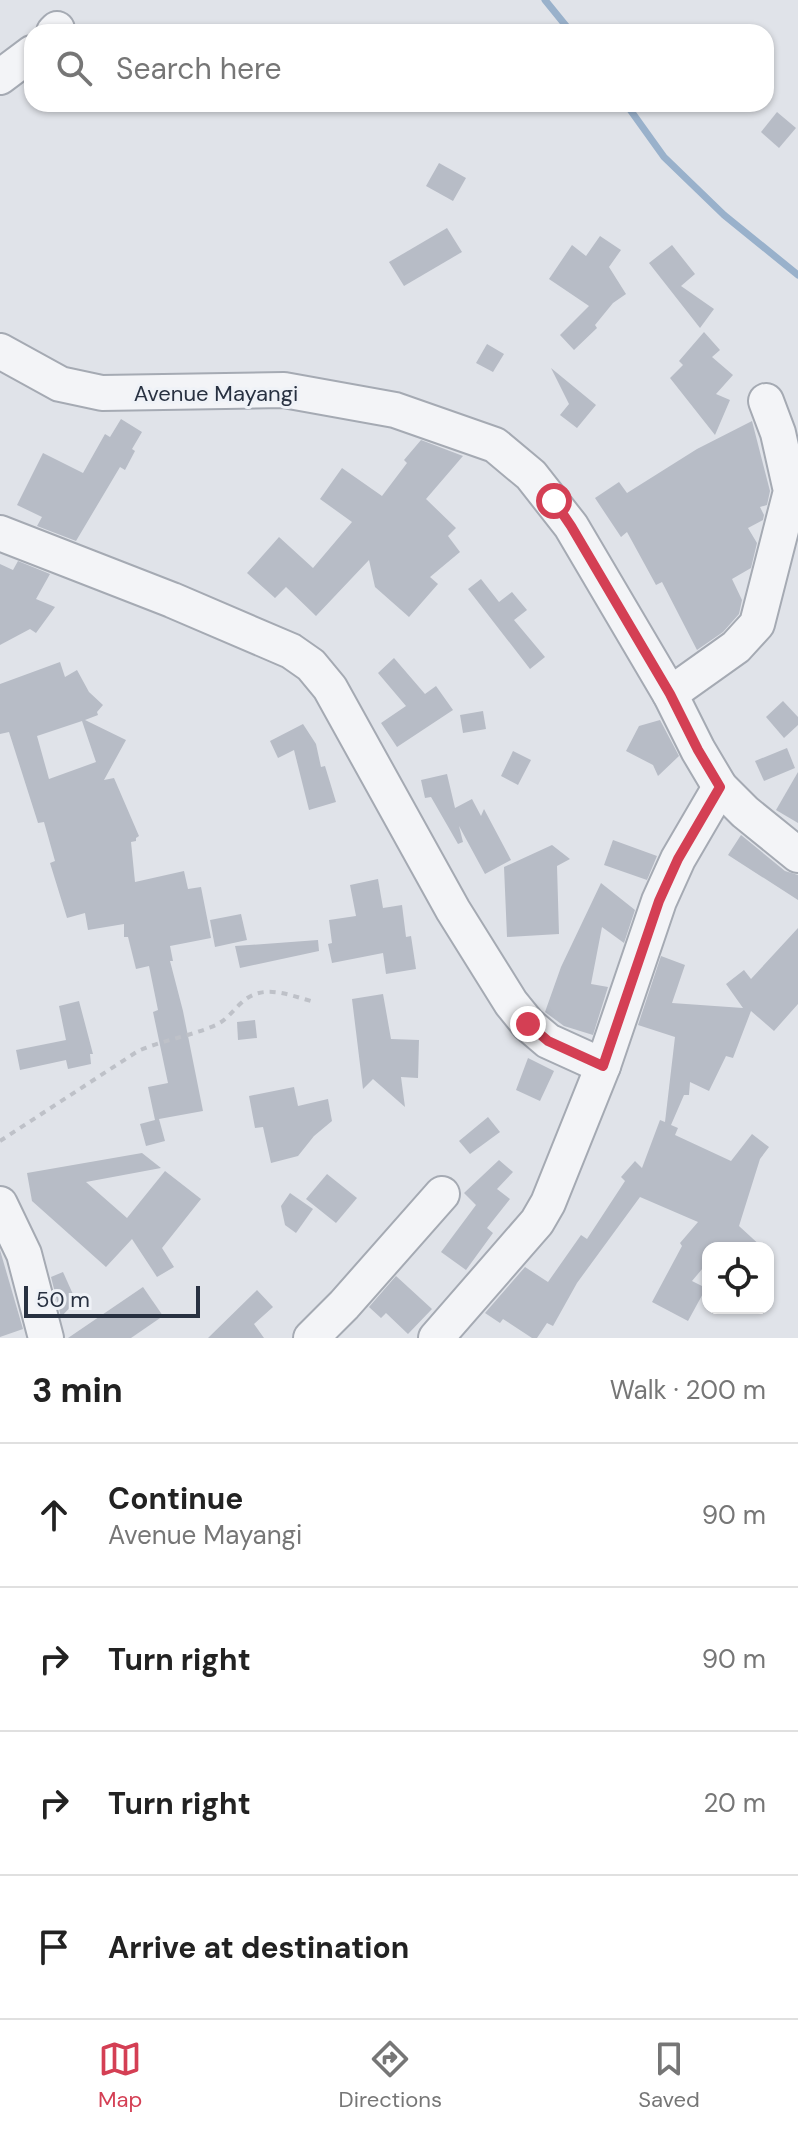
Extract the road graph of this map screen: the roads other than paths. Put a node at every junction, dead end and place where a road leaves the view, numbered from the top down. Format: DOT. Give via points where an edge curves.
graph roads {
  1 [pos="24,59"];
  2 [pos="0,77"];
  3 [pos="0,351"];
  4 [pos="766,401"];
  5 [pos="0,533"];
  6 [pos="670,694"];
  7 [pos="720,787"];
  8 [pos="798,855"];
  9 [pos="603,1066"];
  10 [pos="442,1194"];
  11 [pos="0,1204"];
  12 [pos="46,1338"];
  13 [pos="311,1338"];
  14 [pos="436,1338"];
  1 -- 2 [label="street"];
  3 -- 6 [label="street, Avenue Mayangi" via="60,384 102,393 284,390 395,410 495,445 531,475 571,526"];
  4 -- 6 [label="street" via="791,491 757,624 736,647"];
  5 -- 9 [label="street" via="172,600 291,651 311,665 330,688 511,1003 548,1041"];
  6 -- 7 [label="street, Avenue Mayangi"];
  7 -- 8 [label="street, Avenue Mayangi"];
  7 -- 9 [label="street" via="659,901"];
  9 -- 14 [label="street" via="537,1222"];
  10 -- 13 [label="street"];
  11 -- 12 [label="street" via="24,1254"];
}
